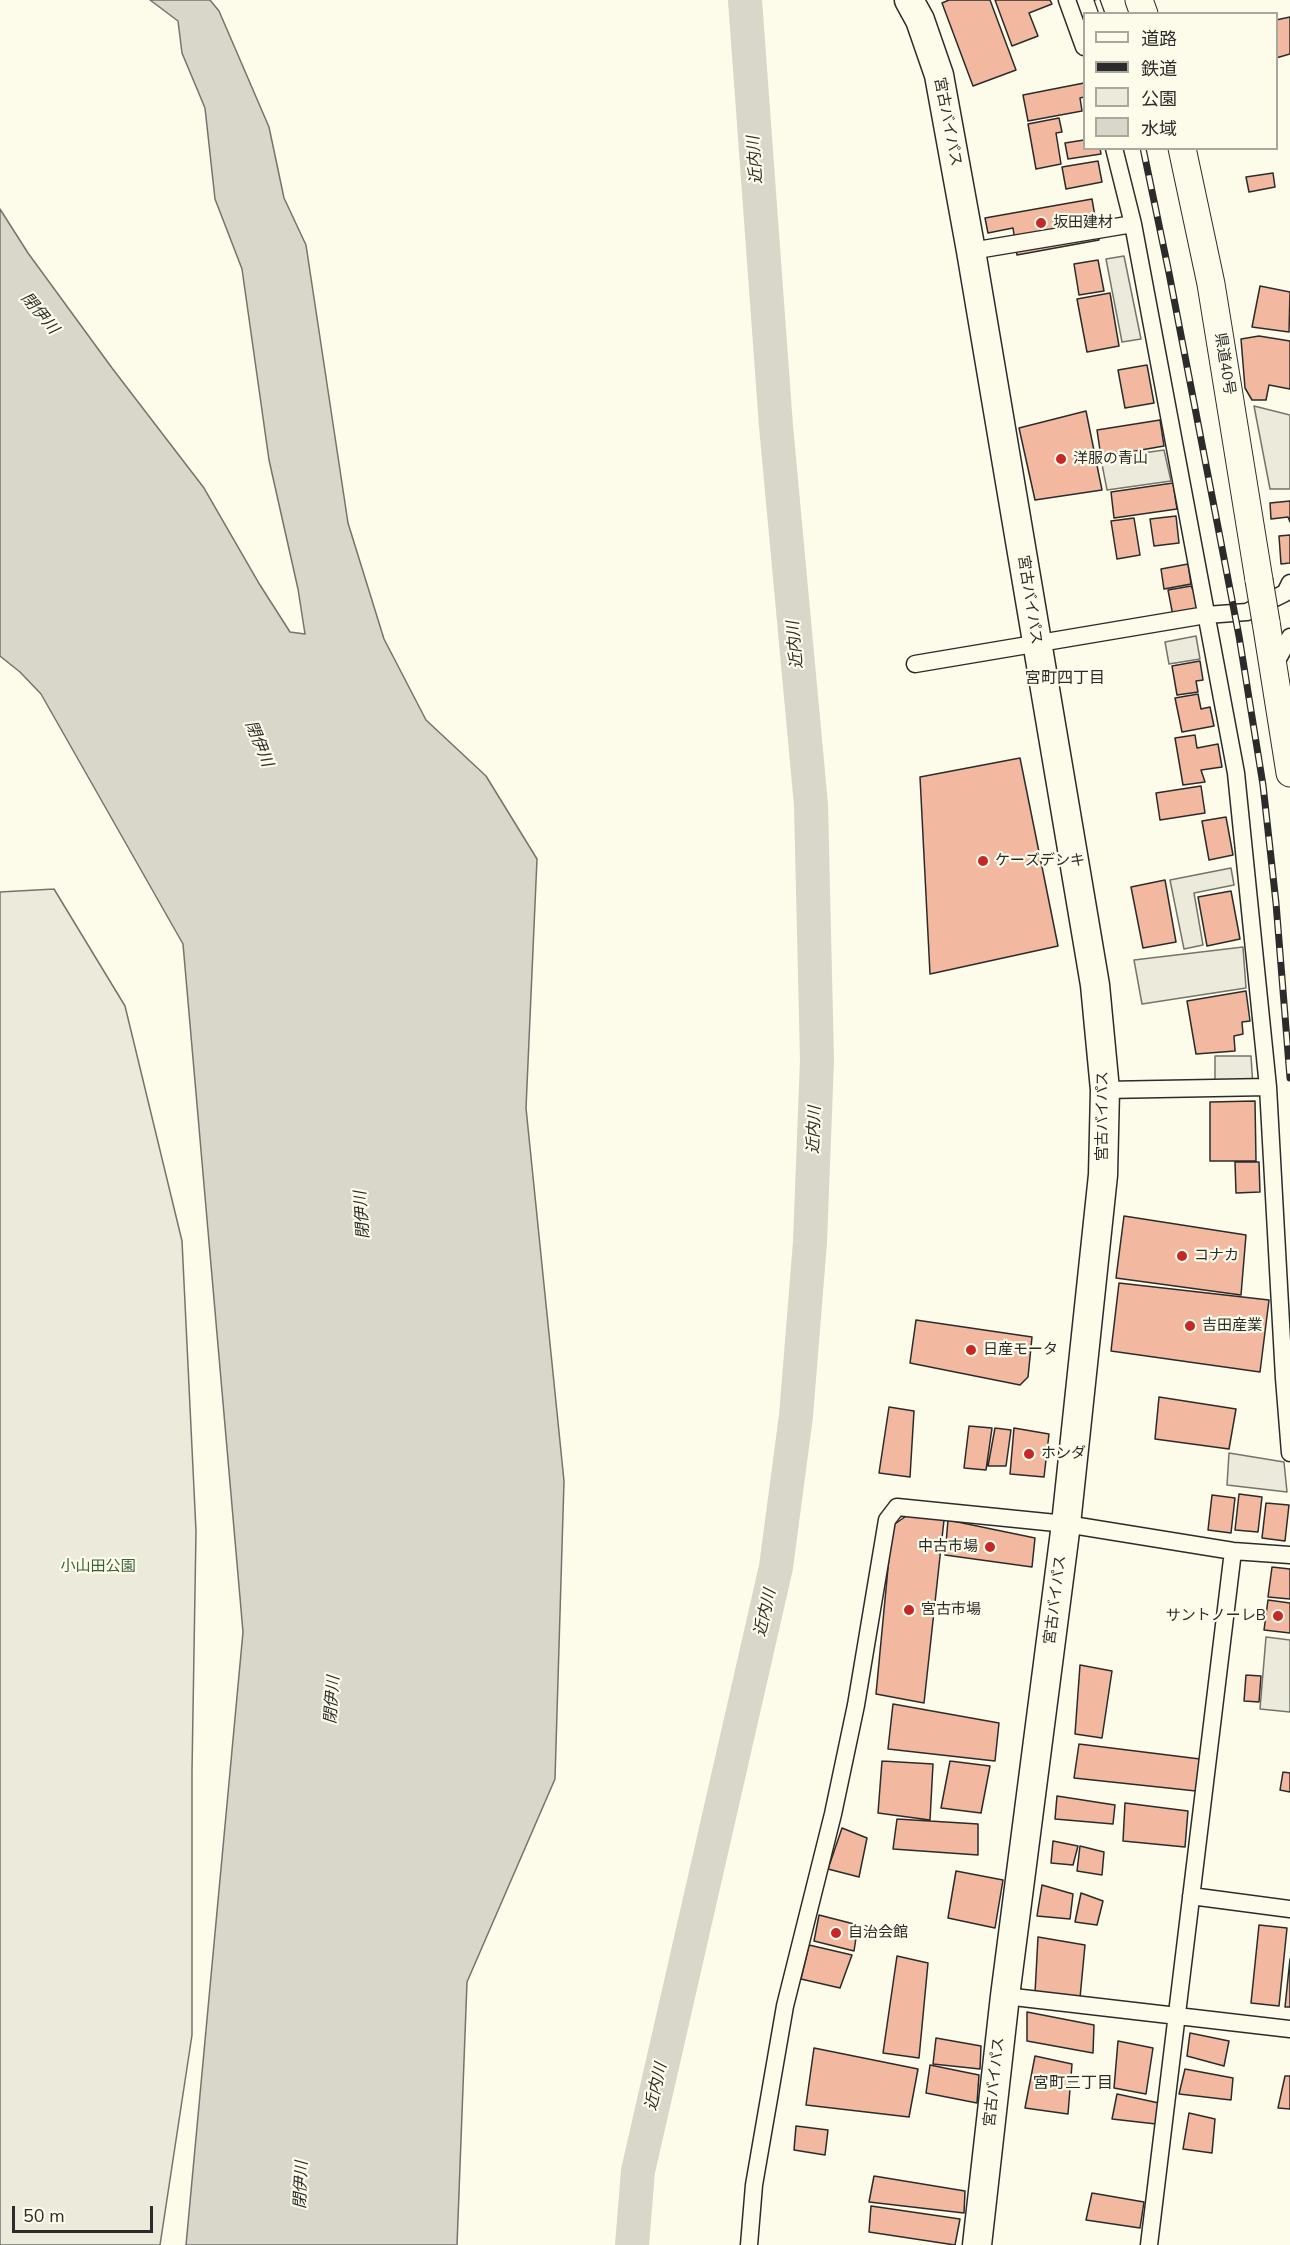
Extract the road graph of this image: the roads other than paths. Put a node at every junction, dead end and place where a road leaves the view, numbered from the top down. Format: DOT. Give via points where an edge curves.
graph roads {
  1 [pos="909,0"];
  2 [pos="1067,0"];
  3 [pos="1083,43"];
  4 [pos="1114,150"];
  5 [pos="1182,150"];
  6 [pos="1133,224"];
  7 [pos="971,251"];
  8 [pos="1290,583"];
  9 [pos="1206,615"];
  10 [pos="1290,637"];
  11 [pos="1037,645"];
  12 [pos="915,664"];
  13 [pos="1273,667"];
  14 [pos="1290,773"];
  15 [pos="1268,1087"];
  16 [pos="1105,1090"];
  17 [pos="1290,1453"];
  18 [pos="1066,1524"];
  19 [pos="1233,1551"];
  20 [pos="1290,1556"];
  21 [pos="1191,1896"];
  22 [pos="1290,1909"];
  23 [pos="1005,1996"];
  24 [pos="1177,2016"];
  25 [pos="1290,2029"];
  26 [pos="749,2245"];
  27 [pos="977,2245"];
  28 [pos="1149,2245"];
  1 -- 7 [label="highway, 宮古バイパス" via="939,75"];
  2 -- 3 [label="street"];
  4 -- 6 [label="street"];
  5 -- 13 [label="main road, 県道40号, bridge" via="1211,284"];
  6 -- 7 [label="street"];
  6 -- 9 [label="street"];
  7 -- 11 [label="highway, 宮古バイパス"];
  8 -- 9 [label="street" via="1285,592 1247,612"];
  9 -- 11 [label="street"];
  9 -- 15 [label="street" via="1236,773"];
  10 -- 13 [label="street"];
  11 -- 12 [label="street"];
  11 -- 16 [label="highway, 宮古バイパス" via="1095,985"];
  13 -- 14 [label="main road, 県道40号"];
  15 -- 16 [label="street"];
  15 -- 17 [label="street"];
  16 -- 18 [label="highway, 宮古バイパス" via="1103,1175"];
  18 -- 19 [label="street"];
  18 -- 23 [label="highway, 宮古バイパス"];
  18 -- 26 [label="street" via="897,1508 887,1520 833,1814 784,2006 754,2185"];
  19 -- 20 [label="street"];
  19 -- 21 [label="street"];
  21 -- 22 [label="street"];
  21 -- 24 [label="street"];
  23 -- 24 [label="street"];
  23 -- 27 [label="highway, 宮古バイパス"];
  24 -- 25 [label="street"];
  24 -- 28 [label="street"];
}
